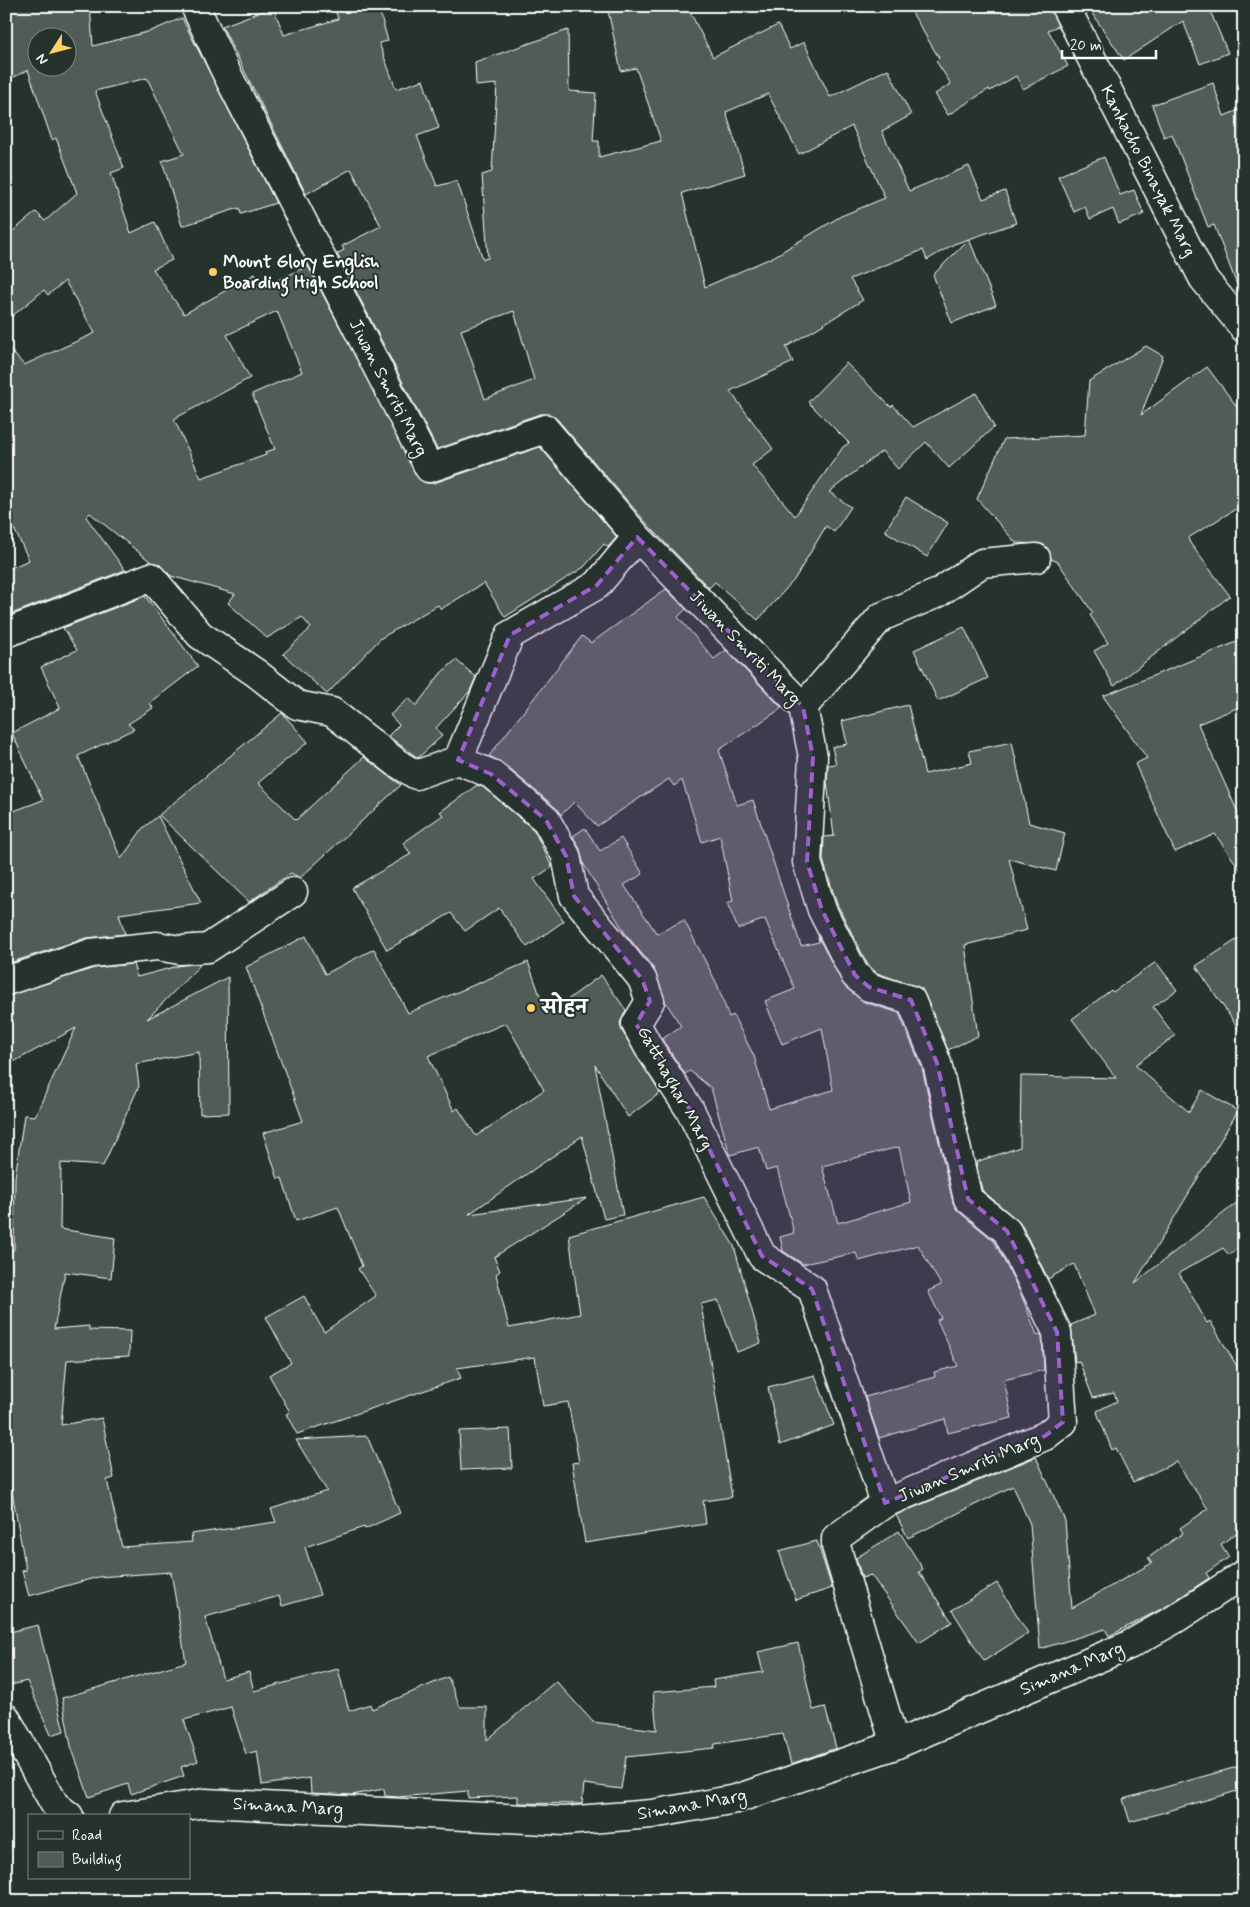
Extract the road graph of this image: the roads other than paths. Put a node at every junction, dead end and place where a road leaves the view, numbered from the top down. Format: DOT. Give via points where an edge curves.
graph roads {
  1 [pos="195,6"];
  2 [pos="1065,6"];
  3 [pos="1244,328"];
  4 [pos="637,537"];
  5 [pos="1036,558"];
  6 [pos="6,634"];
  7 [pos="803,707"];
  8 [pos="458,760"];
  9 [pos="294,892"];
  10 [pos="6,981"];
  11 [pos="885,1503"];
  12 [pos="1244,1574"];
  13 [pos="6,1718"];
  14 [pos="895,1745"];
  15 [pos="66,1814"];
  16 [pos="134,1814"];
  1 -- 4 [label="street, Jiwan Smriti Marg" via="429,468 545,429"];
  2 -- 3 [label="street, Kankacho Binayak Marg" via="1203,278"];
  4 -- 7 [label="street, Jiwan Smriti Marg"];
  4 -- 8 [label="street" via="597,585 510,635"];
  5 -- 7 [label="street" via="982,562 938,593 881,617"];
  6 -- 8 [label="street" via="151,577 200,635 297,705 332,712 416,774"];
  7 -- 11 [label="street, Jiwan Smriti Marg" via="813,757 807,862 822,910 855,975 869,987 911,1000 937,1064 968,1199 1007,1231 1057,1332 1063,1422 1045,1436"];
  8 -- 11 [label="street, Gatthaghar Marg" via="491,774 546,820 566,856 574,896 642,979 650,1001 636,1024 690,1110 762,1256 812,1289"];
  9 -- 10 [label="street" via="208,948 180,950 157,946 91,953"];
  11 -- 14 [label="street, Jiwan Smriti Marg" via="836,1538 835,1542"];
  12 -- 14 [label="street, Simana Marg" via="1175,1619 1129,1644"];
  13 -- 15 [label="street" via="55,1805"];
  14 -- 16 [label="street, Simana Marg" via="736,1799 652,1814 565,1821 205,1802"];
}
